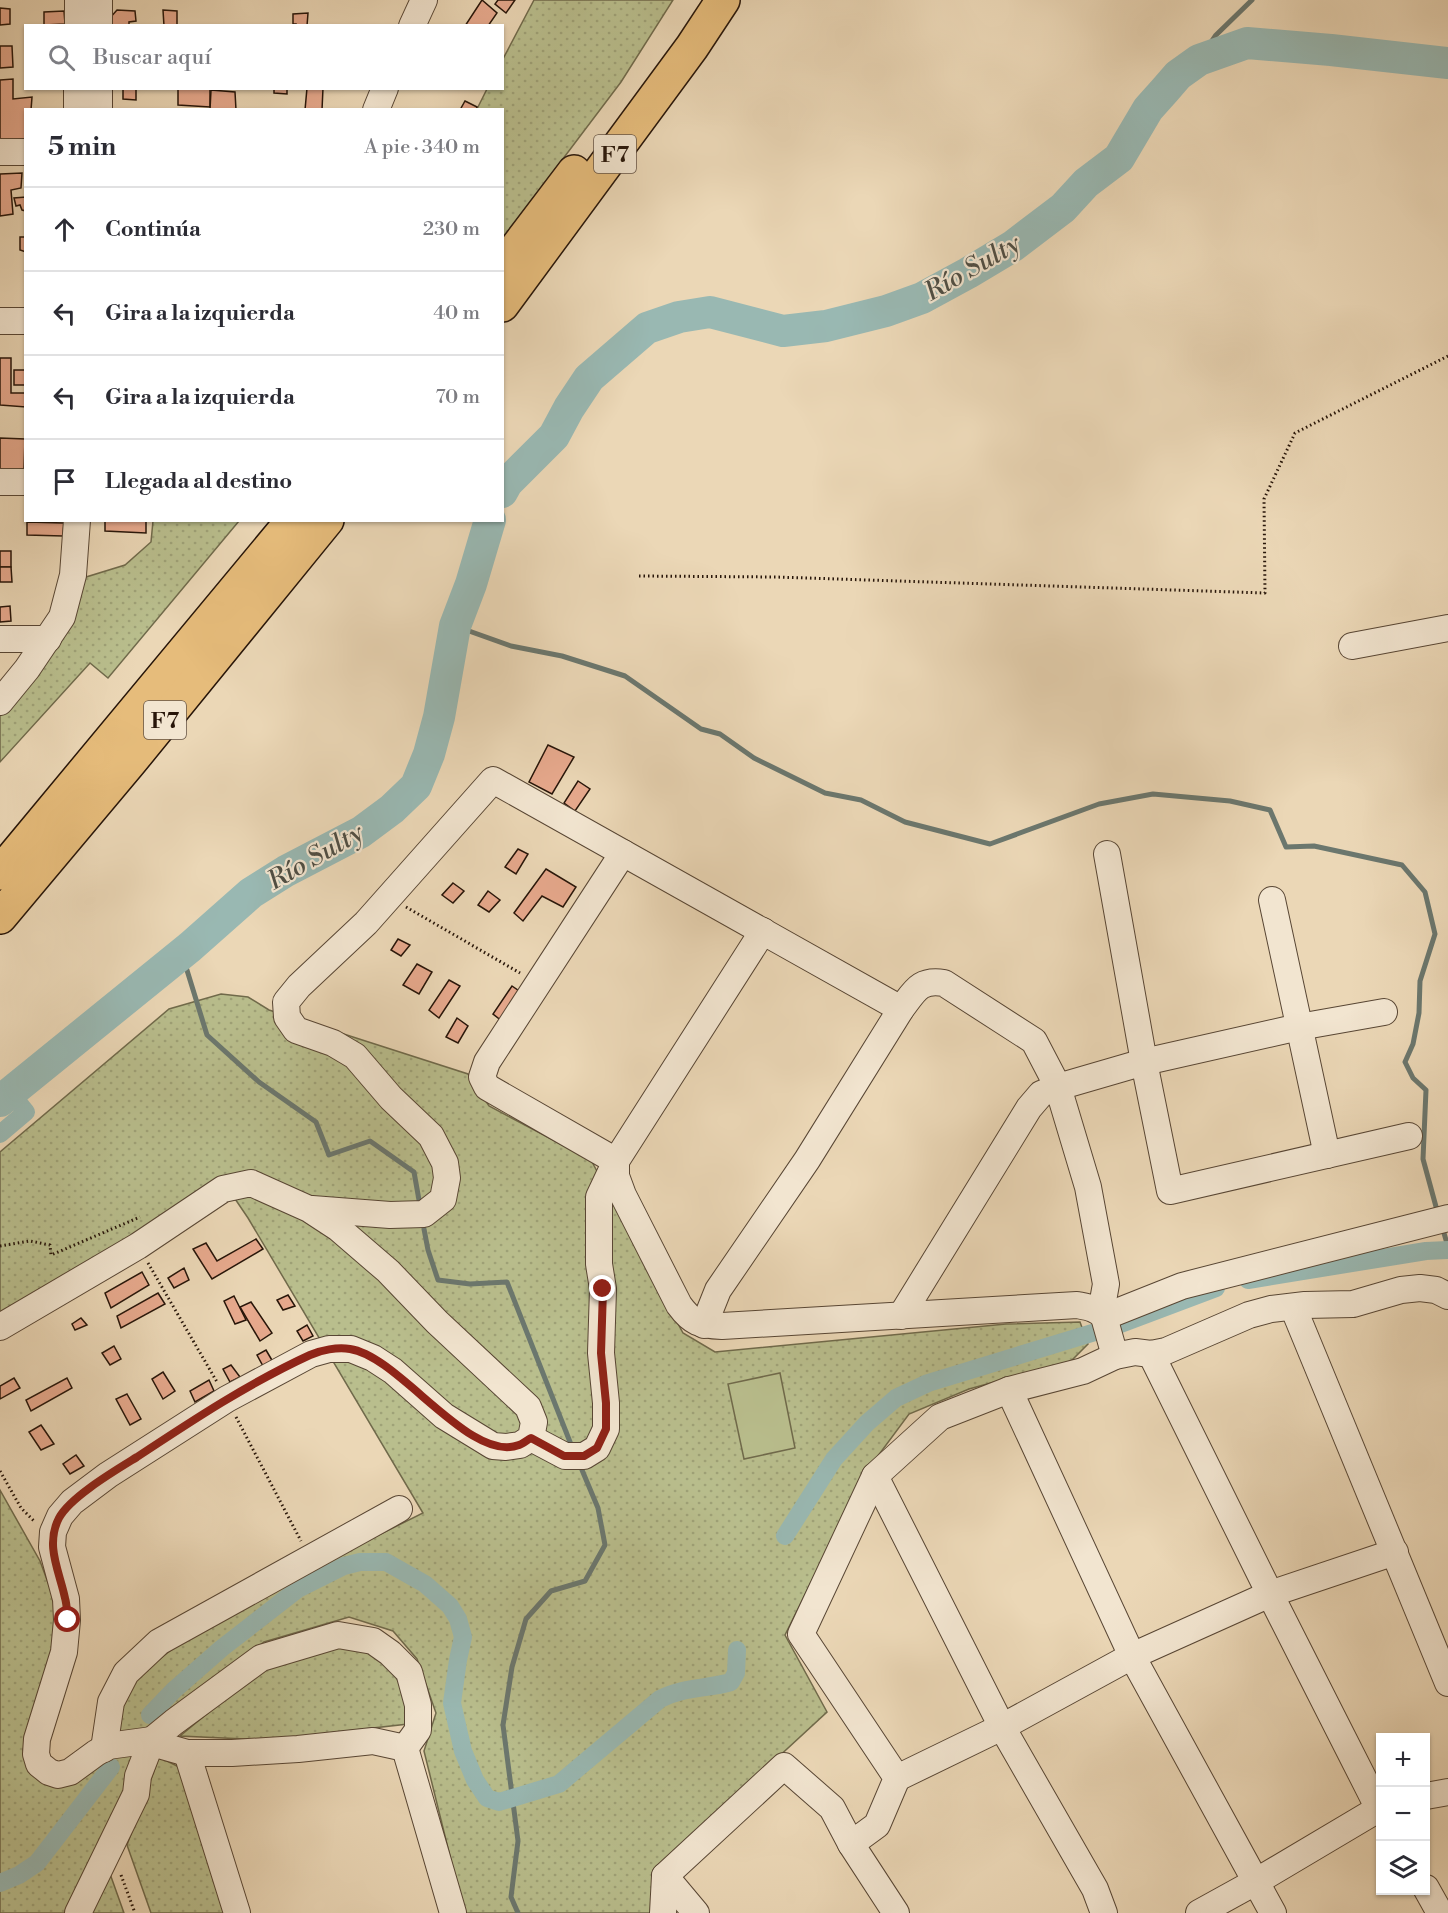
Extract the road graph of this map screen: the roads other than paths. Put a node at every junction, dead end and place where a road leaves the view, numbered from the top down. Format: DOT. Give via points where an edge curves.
graph roads {
  1 [pos="78,0"];
  2 [pos="99,0"];
  3 [pos="697,0"];
  4 [pos="723,0"];
  5 [pos="78,24"];
  6 [pos="99,24"];
  7 [pos="77,90"];
  8 [pos="99,90"];
  9 [pos="384,90"];
  10 [pos="77,108"];
  11 [pos="99,108"];
  12 [pos="377,108"];
  13 [pos="0,152"];
  14 [pos="24,152"];
  15 [pos="504,264"];
  16 [pos="504,302"];
  17 [pos="0,321"];
  18 [pos="24,321"];
  19 [pos="0,482"];
  20 [pos="24,482"];
  21 [pos="77,522"];
  22 [pos="291,522"];
  23 [pos="325,522"];
  24 [pos="1448,628"];
  25 [pos="0,639"];
  26 [pos="48,639"];
  27 [pos="1352,646"];
  28 [pos="0,702"];
  29 [pos="623,853"];
  30 [pos="1107,854"];
  31 [pos="0,873"];
  32 [pos="1272,900"];
  33 [pos="0,917"];
  34 [pos="763,931"];
  35 [pos="901,1009"];
  36 [pos="1384,1012"];
  37 [pos="1299,1027"];
  38 [pos="1144,1062"];
  39 [pos="1058,1087"];
  40 [pos="1409,1136"];
  41 [pos="1327,1155"];
  42 [pos="616,1161"];
  43 [pos="309,1209"];
  44 [pos="1448,1218"];
  45 [pos="1448,1296"];
  46 [pos="1293,1307"];
  47 [pos="1102,1314"];
  48 [pos="901,1316"];
  49 [pos="704,1325"];
  50 [pos="0,1327"];
  51 [pos="1151,1354"];
  52 [pos="1115,1356"];
  53 [pos="1009,1390"];
  54 [pos="531,1438"];
  55 [pos="875,1476"];
  56 [pos="399,1509"];
  57 [pos="1395,1552"];
  58 [pos="1270,1594"];
  59 [pos="1132,1656"];
  60 [pos="1448,1683"];
  61 [pos="1002,1727"];
  62 [pos="152,1740"];
  63 [pos="405,1748"];
  64 [pos="104,1749"];
  65 [pos="188,1753"];
  66 [pos="897,1778"];
  67 [pos="1448,1792"];
  68 [pos="1430,1795"];
  69 [pos="1376,1801"];
  70 [pos="1376,1811"];
  71 [pos="851,1844"];
  72 [pos="665,1876"];
  73 [pos="1257,1881"];
  74 [pos="1430,1895"];
  75 [pos="78,1913"];
  76 [pos="237,1913"];
  77 [pos="453,1913"];
  78 [pos="663,1913"];
  79 [pos="696,1913"];
  80 [pos="897,1913"];
  81 [pos="1104,1913"];
  82 [pos="1199,1913"];
  83 [pos="1273,1913"];
  84 [pos="1440,1913"];
  1 -- 5 [label="street"];
  2 -- 6 [label="street"];
  3 -- 15 [label="highway, F7"];
  4 -- 16 [label="highway, F7" via="693,47"];
  7 -- 10 [label="street"];
  8 -- 11 [label="street"];
  9 -- 12 [label="street"];
  13 -- 14 [label="street"];
  17 -- 18 [label="street"];
  19 -- 20 [label="street"];
  21 -- 26 [label="street" via="73,575 62,617"];
  22 -- 31 [label="highway, F7"];
  23 -- 33 [label="highway, F7"];
  24 -- 27 [label="street"];
  25 -- 26 [label="street"];
  26 -- 28 [label="street"];
  29 -- 34 [label="street"];
  29 -- 42 [label="street" via="486,1062 482,1077 487,1087"];
  29 -- 43 [label="street" via="493,780 366,923 298,986 286,1002 286,1017 296,1030 333,1043 355,1056 431,1136 445,1163 447,1178 443,1199 424,1215"];
  30 -- 38 [label="street"];
  32 -- 37 [label="street"];
  34 -- 35 [label="street"];
  34 -- 42 [label="street"];
  35 -- 39 [label="street" via="918,987 930,981 944,983 1034,1041"];
  35 -- 49 [label="street" via="807,1160 718,1290"];
  36 -- 37 [label="street"];
  37 -- 38 [label="street"];
  37 -- 41 [label="street"];
  38 -- 39 [label="street"];
  38 -- 41 [label="street" via="1170,1191"];
  39 -- 47 [label="street" via="1090,1198 1106,1284"];
  39 -- 48 [label="street" via="1041,1094 1029,1108"];
  40 -- 41 [label="street"];
  42 -- 49 [label="street" via="616,1176 623,1195 679,1305 689,1318"];
  42 -- 54 [label="street" via="599,1197 606,1429 597,1448 584,1456 564,1456"];
  43 -- 50 [label="street" via="251,1183 223,1189 138,1246"];
  43 -- 54 [label="street" via="388,1271 528,1407 534,1422"];
  44 -- 47 [label="street" via="1182,1286"];
  45 -- 46 [label="street" via="1420,1288 1353,1304"];
  46 -- 51 [label="street" via="1249,1315 1185,1344"];
  46 -- 57 [label="street"];
  47 -- 48 [label="street" via="1077,1305 1059,1305"];
  47 -- 52 [label="street"];
  48 -- 49 [label="street"];
  51 -- 52 [label="street"];
  51 -- 58 [label="street"];
  52 -- 53 [label="street" via="1083,1371"];
  53 -- 55 [label="street" via="940,1417"];
  53 -- 59 [label="street"];
  54 -- 64 [label="street" via="520,1445 493,1446 444,1416 373,1358 351,1349 328,1349 311,1354 227,1399 108,1475 72,1502 53,1532 52,1547 68,1620 64,1652 37,1739 36,1754 39,1764 58,1775 70,1772"];
  55 -- 61 [label="street"];
  55 -- 66 [label="street" via="801,1634"];
  56 -- 64 [label="street" via="159,1642 126,1673 111,1702"];
  57 -- 58 [label="street"];
  57 -- 60 [label="street"];
  58 -- 59 [label="street"];
  58 -- 69 [label="street"];
  59 -- 61 [label="street"];
  59 -- 73 [label="street"];
  61 -- 66 [label="street"];
  61 -- 81 [label="street" via="1095,1889"];
  62 -- 63 [label="street" via="261,1658 338,1635 374,1641 409,1672 418,1705 418,1730"];
  62 -- 64 [label="street"];
  62 -- 65 [label="street"];
  62 -- 75 [label="street" via="138,1776 136,1794"];
  63 -- 65 [label="street" via="373,1741 266,1751"];
  63 -- 77 [label="street"];
  65 -- 76 [label="street"];
  66 -- 71 [label="street" via="877,1825"];
  67 -- 68 [label="street"];
  70 -- 73 [label="street"];
  71 -- 72 [label="street" via="832,1808 784,1766"];
  71 -- 80 [label="street"];
  72 -- 78 [label="street"];
  72 -- 79 [label="street"];
  73 -- 82 [label="street"];
  73 -- 83 [label="street"];
  74 -- 84 [label="street"];
}
